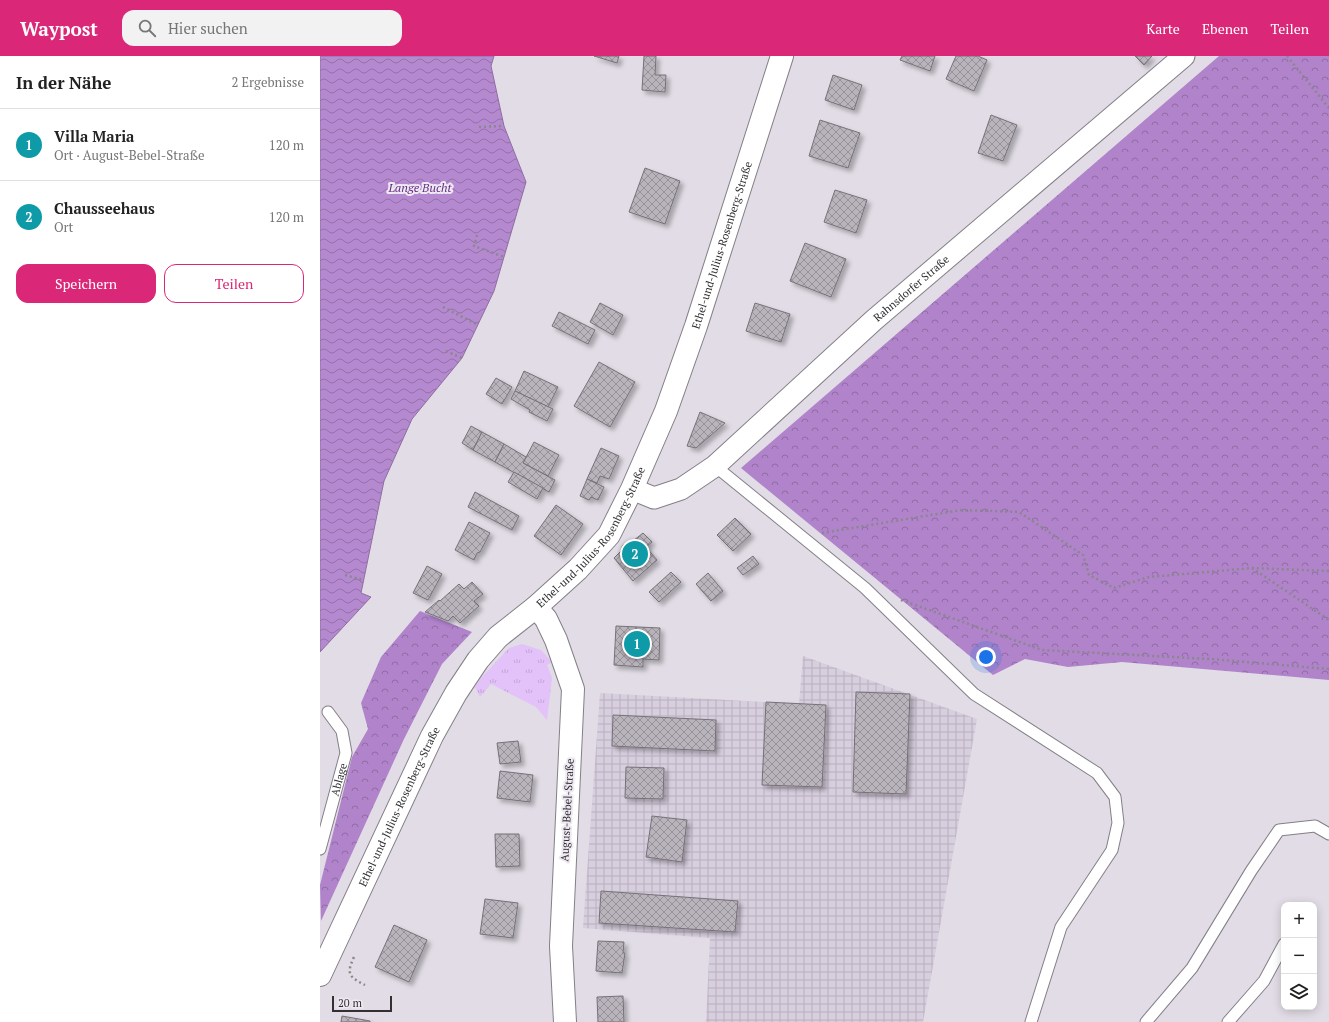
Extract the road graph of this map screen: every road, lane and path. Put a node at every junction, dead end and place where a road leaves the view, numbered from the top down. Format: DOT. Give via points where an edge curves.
graph roads {
  1 [pos="782,56"];
  2 [pos="1184,56"];
  3 [pos="1287,56"];
  4 [pos="1329,108"];
  5 [pos="504,126"];
  6 [pos="479,127"];
  7 [pos="477,235"];
  8 [pos="504,257"];
  9 [pos="443,307"];
  10 [pos="478,325"];
  11 [pos="446,351"];
  12 [pos="462,358"];
  13 [pos="715,466"];
  14 [pos="632,489"];
  15 [pos="802,536"];
  16 [pos="1252,568"];
  17 [pos="1329,571"];
  18 [pos="345,575"];
  19 [pos="363,580"];
  20 [pos="895,598"];
  21 [pos="536,607"];
  22 [pos="1329,620"];
  23 [pos="1329,669"];
  24 [pos="328,712"];
  25 [pos="1329,834"];
  26 [pos="320,849"];
  27 [pos="357,950"];
  28 [pos="1281,950"];
  29 [pos="320,975"];
  30 [pos="365,984"];
  31 [pos="565,1022"];
  32 [pos="1031,1022"];
  33 [pos="1146,1022"];
  34 [pos="1228,1022"];
  1 -- 14 [label="main road, Ethel-und-Julius-Rosenberg-Straße" via="666,412"];
  2 -- 13 [label="street, Rahnsdorfer Straße" via="874,320"];
  3 -- 4 [label="path"];
  5 -- 6 [label="path"];
  7 -- 8 [label="path" via="474,246"];
  9 -- 10 [label="path"];
  11 -- 12 [label="path"];
  13 -- 14 [label="street, Rahnsdorfer Straße" via="681,489 654,498"];
  13 -- 15 [label="lane"];
  14 -- 21 [label="main road, Ethel-und-Julius-Rosenberg-Straße" via="609,535 578,569"];
  15 -- 16 [label="path" via="961,510 1019,512 1082,555 1089,575 1114,588 1149,577"];
  15 -- 32 [label="lane" via="865,588 974,694 1097,773 1115,797 1118,823 1112,850 1061,927"];
  16 -- 17 [label="path"];
  16 -- 22 [label="path"];
  18 -- 19 [label="path"];
  20 -- 23 [label="path" via="1042,650"];
  21 -- 29 [label="main road, Ethel-und-Julius-Rosenberg-Straße" via="498,637 478,660 456,693 432,736"];
  21 -- 31 [label="main road, August-Bebel-Straße" via="546,619 556,640 573,689 561,946"];
  24 -- 26 [label="lane, Ablage" via="342,731 346,753"];
  25 -- 33 [label="lane" via="1315,826 1279,830 1192,968"];
  27 -- 30 [label="path" via="349,968 350,976"];
  28 -- 34 [label="lane" via="1264,981"];
}
